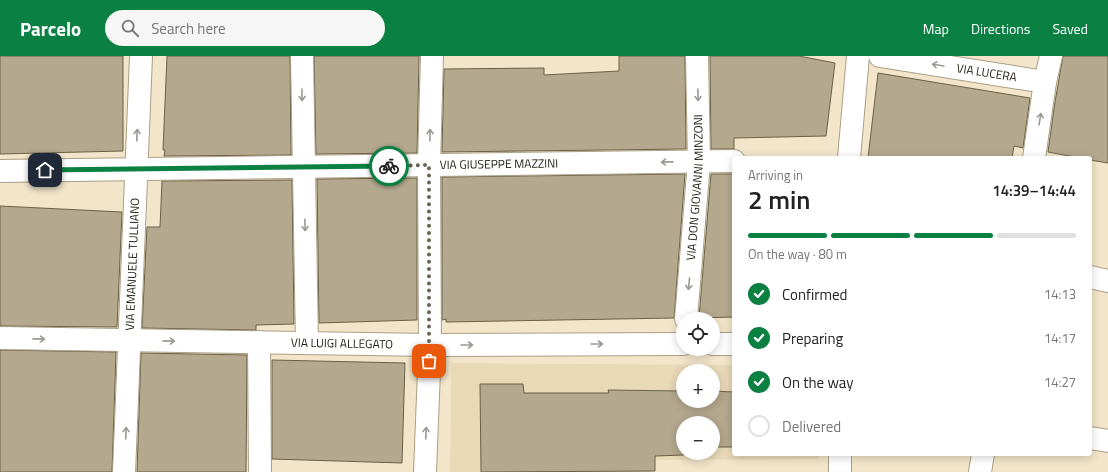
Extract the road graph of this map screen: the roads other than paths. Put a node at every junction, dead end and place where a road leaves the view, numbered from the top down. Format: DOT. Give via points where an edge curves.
graph roads {
  1 [pos="141,56"];
  2 [pos="302,56"];
  3 [pos="432,56"];
  4 [pos="697,56"];
  5 [pos="858,56"];
  6 [pos="880,56"];
  7 [pos="1051,56"];
  8 [pos="1045,82"];
  9 [pos="849,156"];
  10 [pos="1034,156"];
  11 [pos="732,161"];
  12 [pos="699,162"];
  13 [pos="429,165"];
  14 [pos="304,167"];
  15 [pos="136,169"];
  16 [pos="0,171"];
  17 [pos="1092,277"];
  18 [pos="1108,281"];
  19 [pos="687,312"];
  20 [pos="0,338"];
  21 [pos="130,340"];
  22 [pos="259,342"];
  23 [pos="307,343"];
  24 [pos="676,344"];
  25 [pos="720,344"];
  26 [pos="732,344"];
  27 [pos="430,345"];
  28 [pos="1092,438"];
  29 [pos="1108,441"];
  30 [pos="840,456"];
  31 [pos="983,456"];
  32 [pos="124,472"];
  33 [pos="260,472"];
  34 [pos="425,472"];
  35 [pos="840,472"];
  36 [pos="980,472"];
  15 -- 1 [label="street, VIA EMANUELE TULLIANO, one-way"];
  2 -- 14 [label="street, one-way"];
  13 -- 3 [label="street, one-way"];
  4 -- 12 [label="street, VIA DON GIOVANNI MINZONI, one-way"];
  5 -- 9 [label="street"];
  8 -- 6 [label="street, VIA LUCERA, one-way"];
  7 -- 8 [label="street"];
  10 -- 8 [label="street, one-way"];
  11 -- 12 [label="street, VIA GIUSEPPE MAZZINI"];
  12 -- 13 [label="street, VIA GIUSEPPE MAZZINI, one-way"];
  12 -- 19 [label="street, VIA DON GIOVANNI MINZONI, one-way"];
  13 -- 14 [label="street, VIA GIUSEPPE MAZZINI"];
  13 -- 27 [label="street"];
  14 -- 15 [label="street, VIA GIUSEPPE MAZZINI"];
  14 -- 23 [label="street, one-way"];
  15 -- 16 [label="street, VIA GIUSEPPE MAZZINI"];
  15 -- 21 [label="street, VIA EMANUELE TULLIANO"];
  17 -- 18 [label="street"];
  20 -- 21 [label="street, VIA LUIGI ALLEGATO, one-way"];
  21 -- 22 [label="street, VIA LUIGI ALLEGATO, one-way"];
  32 -- 21 [label="street, VIA EMANUELE TULLIANO, one-way"];
  22 -- 23 [label="street, VIA LUIGI ALLEGATO"];
  22 -- 33 [label="street"];
  23 -- 27 [label="street, VIA LUIGI ALLEGATO"];
  27 -- 24 [label="street, VIA LUIGI ALLEGATO, one-way"];
  25 -- 26 [label="street"];
  34 -- 27 [label="street, one-way"];
  28 -- 29 [label="street"];
  30 -- 35 [label="street"];
  31 -- 36 [label="street"];
}
